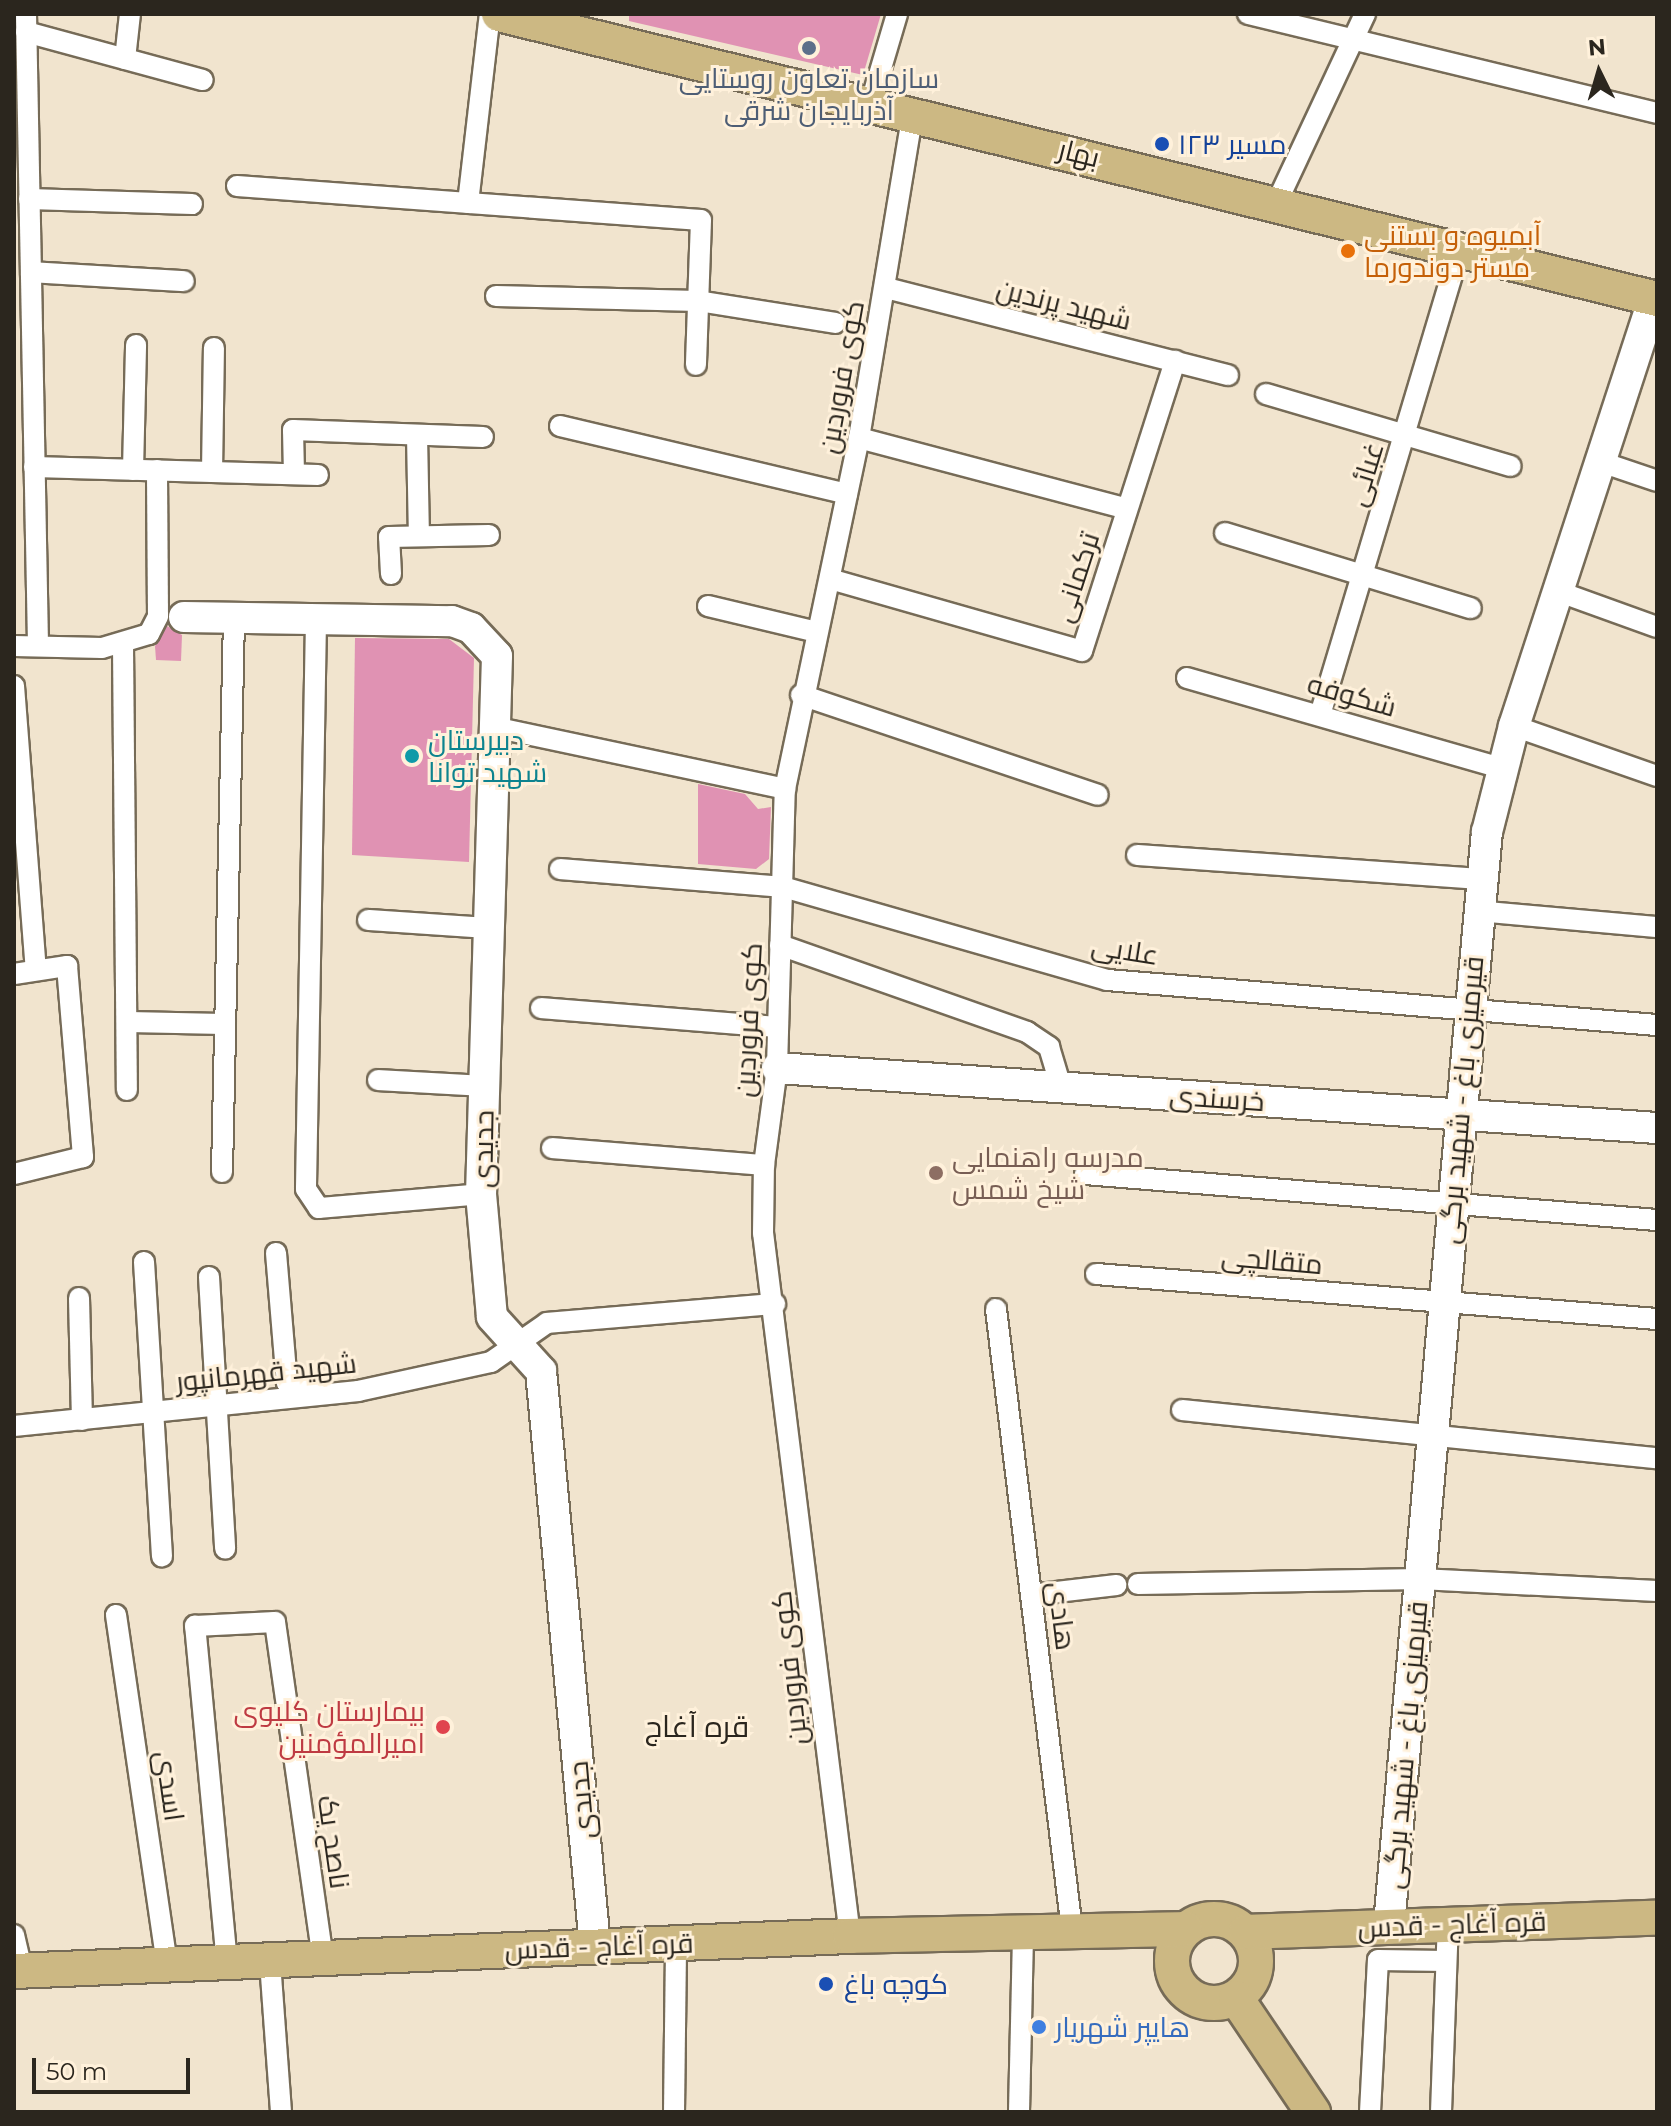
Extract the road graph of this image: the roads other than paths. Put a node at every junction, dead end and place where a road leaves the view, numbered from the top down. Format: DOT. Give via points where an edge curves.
graph roads {
  1 [pos="130,14"];
  2 [pos="490,14"];
  3 [pos="499,14"];
  4 [pos="897,14"];
  5 [pos="1248,14"];
  6 [pos="1365,14"];
  7 [pos="26,23"];
  8 [pos="1353,39"];
  9 [pos="125,59"];
  10 [pos="203,80"];
  11 [pos="871,102"];
  12 [pos="913,113"];
  13 [pos="1657,113"];
  14 [pos="237,186"];
  15 [pos="29,199"];
  16 [pos="1277,202"];
  17 [pos="468,203"];
  18 [pos="192,204"];
  19 [pos="1460,249"];
  20 [pos="31,272"];
  21 [pos="184,281"];
  22 [pos="886,288"];
  23 [pos="496,296"];
  24 [pos="1656,298"];
  25 [pos="698,301"];
  26 [pos="835,323"];
  27 [pos="136,345"];
  28 [pos="214,348"];
  29 [pos="1175,361"];
  30 [pos="696,365"];
  31 [pos="1228,375"];
  32 [pos="23,382"];
  33 [pos="1266,394"];
  34 [pos="560,426"];
  35 [pos="417,435"];
  36 [pos="1406,436"];
  37 [pos="483,437"];
  38 [pos="859,438"];
  39 [pos="1598,461"];
  40 [pos="1511,466"];
  41 [pos="34,467"];
  42 [pos="133,470"];
  43 [pos="157,470"];
  44 [pos="212,472"];
  45 [pos="294,474"];
  46 [pos="318,475"];
  47 [pos="1657,481"];
  48 [pos="847,494"];
  49 [pos="14,507"];
  50 [pos="35,507"];
  51 [pos="1127,509"];
  52 [pos="1225,533"];
  53 [pos="489,535"];
  54 [pos="419,536"];
  55 [pos="391,574"];
  56 [pos="1363,574"];
  57 [pos="830,579"];
  58 [pos="1557,591"];
  59 [pos="708,606"];
  60 [pos="1471,608"];
  61 [pos="171,616"];
  62 [pos="234,618"];
  63 [pos="316,620"];
  64 [pos="1657,627"];
  65 [pos="817,632"];
  66 [pos="14,646"];
  67 [pos="38,646"];
  68 [pos="113,647"];
  69 [pos="1187,678"];
  70 [pos="14,686"];
  71 [pos="801,695"];
  72 [pos="1320,715"];
  73 [pos="1514,726"];
  74 [pos="494,727"];
  75 [pos="1501,768"];
  76 [pos="1657,776"];
  77 [pos="785,789"];
  78 [pos="1098,795"];
  79 [pos="1137,855"];
  80 [pos="560,869"];
  81 [pos="1481,879"];
  82 [pos="783,887"];
  83 [pos="1477,911"];
  84 [pos="368,920"];
  85 [pos="1657,927"];
  86 [pos="489,928"];
  87 [pos="780,945"];
  88 [pos="36,969"];
  89 [pos="14,974"];
  90 [pos="541,1008"];
  91 [pos="1469,1008"];
  92 [pos="127,1022"];
  93 [pos="225,1024"];
  94 [pos="1657,1025"];
  95 [pos="776,1027"];
  96 [pos="777,1068"];
  97 [pos="378,1080"];
  98 [pos="484,1086"];
  99 [pos="1061,1087"];
  100 [pos="127,1090"];
  101 [pos="1459,1114"];
  102 [pos="1657,1128"];
  103 [pos="552,1148"];
  104 [pos="764,1165"];
  105 [pos="222,1172"];
  106 [pos="14,1174"];
  107 [pos="1085,1174"];
  108 [pos="481,1194"];
  109 [pos="1453,1206"];
  110 [pos="1657,1220"];
  111 [pos="276,1253"];
  112 [pos="144,1262"];
  113 [pos="1096,1274"];
  114 [pos="209,1277"];
  115 [pos="79,1298"];
  116 [pos="1443,1302"];
  117 [pos="775,1304"];
  118 [pos="996,1309"];
  119 [pos="1657,1319"];
  120 [pos="516,1344"];
  121 [pos="319,1395"];
  122 [pos="217,1406"];
  123 [pos="1182,1410"];
  124 [pos="149,1413"];
  125 [pos="82,1420"];
  126 [pos="14,1426"];
  127 [pos="1430,1440"];
  128 [pos="1657,1458"];
  129 [pos="225,1549"];
  130 [pos="162,1556"];
  131 [pos="1420,1579"];
  132 [pos="1138,1584"];
  133 [pos="1116,1585"];
  134 [pos="1657,1591"];
  135 [pos="1031,1595"];
  136 [pos="116,1615"];
  137 [pos="1657,1918"];
  138 [pos="1448,1924"];
  139 [pos="1389,1925"];
  140 [pos="1185,1929"];
  141 [pos="1072,1930"];
  142 [pos="1023,1931"];
  143 [pos="1246,1932"];
  144 [pos="14,1935"];
  145 [pos="850,1936"];
  146 [pos="676,1943"];
  147 [pos="595,1946"];
  148 [pos="323,1959"];
  149 [pos="1446,1961"];
  150 [pos="270,1962"];
  151 [pos="227,1963"];
  152 [pos="167,1966"];
  153 [pos="18,1971"];
  154 [pos="1236,1998"];
  155 [pos="281,2112"];
  156 [pos="674,2112"];
  157 [pos="1019,2112"];
  158 [pos="1313,2112"];
  159 [pos="1370,2112"];
  160 [pos="1441,2112"];
  1 -- 9 [label="street"];
  2 -- 17 [label="street"];
  3 -- 11 [label="main road, بهار"];
  4 -- 11 [label="street"];
  5 -- 8 [label="street"];
  6 -- 8 [label="street"];
  7 -- 9 [label="street"];
  7 -- 15 [label="street"];
  8 -- 13 [label="street"];
  8 -- 16 [label="street"];
  9 -- 10 [label="street"];
  11 -- 12 [label="main road, بهار"];
  12 -- 16 [label="main road, بهار"];
  12 -- 22 [label="street, کوی فروردین"];
  14 -- 17 [label="street"];
  15 -- 18 [label="street"];
  15 -- 20 [label="street"];
  16 -- 19 [label="main road, بهار"];
  17 -- 25 [label="street" via="701,220"];
  19 -- 24 [label="main road, بهار"];
  19 -- 36 [label="street, غبائی"];
  20 -- 21 [label="street"];
  20 -- 32 [label="street"];
  22 -- 29 [label="street, شهید پرندین"];
  22 -- 38 [label="street, کوی فروردین"];
  23 -- 25 [label="street"];
  24 -- 39 [label="street, قیرمیزی باغ - شهید برگی"];
  25 -- 26 [label="street"];
  25 -- 30 [label="street"];
  27 -- 42 [label="street"];
  28 -- 44 [label="street"];
  29 -- 31 [label="street, شهید پرندین"];
  29 -- 51 [label="street, ترکمانی"];
  32 -- 41 [label="street"];
  33 -- 36 [label="street"];
  34 -- 48 [label="street"];
  35 -- 37 [label="street"];
  35 -- 45 [label="street" via="293,430"];
  35 -- 54 [label="street"];
  36 -- 40 [label="street"];
  36 -- 56 [label="street, غبائی"];
  38 -- 48 [label="street, کوی فروردین"];
  38 -- 51 [label="street"];
  39 -- 47 [label="street"];
  39 -- 58 [label="street, قیرمیزی باغ - شهید برگی"];
  41 -- 42 [label="street"];
  41 -- 50 [label="street"];
  42 -- 43 [label="street"];
  43 -- 44 [label="street"];
  43 -- 61 [label="street"];
  44 -- 45 [label="street"];
  45 -- 46 [label="street"];
  48 -- 57 [label="street, کوی فروردین"];
  49 -- 50 [label="street"];
  50 -- 67 [label="street"];
  51 -- 57 [label="street, ترکمانی" via="1082,651"];
  52 -- 56 [label="street"];
  53 -- 54 [label="street"];
  54 -- 55 [label="street" via="389,537"];
  56 -- 60 [label="street"];
  56 -- 72 [label="street, غبائی"];
  57 -- 65 [label="street, کوی فروردین"];
  58 -- 64 [label="street"];
  58 -- 73 [label="street, قیرمیزی باغ - شهید برگی"];
  59 -- 65 [label="street"];
  61 -- 62 [label="street, جدیدی"];
  61 -- 68 [label="street" via="149,634"];
  62 -- 63 [label="street, جدیدی"];
  62 -- 93 [label="street"];
  63 -- 74 [label="street, جدیدی" via="452,621 471,628 497,656"];
  63 -- 108 [label="street" via="306,1189 319,1208"];
  65 -- 71 [label="street, کوی فروردین"];
  66 -- 67 [label="street"];
  67 -- 68 [label="street"];
  68 -- 92 [label="street"];
  69 -- 72 [label="street, شکوفه"];
  70 -- 88 [label="street"];
  71 -- 77 [label="street, کوی فروردین"];
  71 -- 78 [label="street"];
  72 -- 75 [label="street, شکوفه"];
  73 -- 75 [label="street, قیرمیزی باغ - شهید برگی"];
  73 -- 76 [label="street"];
  74 -- 77 [label="street"];
  74 -- 86 [label="street, جدیدی"];
  75 -- 81 [label="street, قیرمیزی باغ - شهید برگی"];
  77 -- 82 [label="street, کوی فروردین"];
  79 -- 81 [label="street"];
  80 -- 82 [label="street, علایی"];
  81 -- 83 [label="street, قیرمیزی باغ - شهید برگی"];
  82 -- 87 [label="street, کوی فروردین"];
  82 -- 91 [label="street, علایی" via="1107,980"];
  83 -- 85 [label="street"];
  83 -- 91 [label="street, قیرمیزی باغ - شهید برگی"];
  84 -- 86 [label="street"];
  86 -- 98 [label="street, جدیدی"];
  87 -- 95 [label="street, کوی فروردین"];
  87 -- 99 [label="street" via="1027,1032 1049,1047"];
  88 -- 89 [label="street"];
  88 -- 106 [label="street" via="67,966 83,1157"];
  90 -- 95 [label="street"];
  91 -- 94 [label="street, علایی"];
  91 -- 101 [label="street, قیرمیزی باغ - شهید برگی"];
  92 -- 93 [label="street"];
  92 -- 100 [label="street"];
  93 -- 105 [label="street"];
  95 -- 96 [label="street, کوی فروردین"];
  96 -- 99 [label="street, خرسندی"];
  96 -- 104 [label="street, کوی فروردین"];
  97 -- 98 [label="street"];
  98 -- 108 [label="street, جدیدی"];
  99 -- 101 [label="street, خرسندی"];
  101 -- 102 [label="street, خرسندی"];
  101 -- 109 [label="street, قیرمیزی باغ - شهید برگی"];
  103 -- 104 [label="street"];
  104 -- 117 [label="street, کوی فروردین" via="763,1233"];
  107 -- 109 [label="street"];
  108 -- 120 [label="street, جدیدی" via="492,1317"];
  109 -- 110 [label="street"];
  109 -- 116 [label="street, قیرمیزی باغ - شهید برگی"];
  111 -- 121 [label="street" via="287,1383"];
  112 -- 124 [label="street"];
  113 -- 116 [label="street, متقالچی"];
  114 -- 122 [label="street"];
  115 -- 125 [label="street"];
  116 -- 119 [label="street, متقالچی"];
  116 -- 127 [label="street, قیرمیزی باغ - شهید برگی"];
  117 -- 120 [label="street, شهید قهرمانپور" via="547,1323"];
  117 -- 145 [label="street, کوی فروردین"];
  118 -- 135 [label="street, هادی"];
  120 -- 121 [label="street, شهید قهرمانپور" via="491,1362"];
  120 -- 147 [label="street, جدیدی" via="541,1371"];
  121 -- 122 [label="street, شهید قهرمانپور"];
  122 -- 124 [label="street, شهید قهرمانپور"];
  122 -- 129 [label="street"];
  123 -- 127 [label="street"];
  124 -- 125 [label="street, شهید قهرمانپور"];
  124 -- 130 [label="street"];
  125 -- 126 [label="street, شهید قهرمانپور"];
  127 -- 128 [label="street"];
  127 -- 131 [label="street, قیرمیزی باغ - شهید برگی"];
  131 -- 132 [label="street"];
  131 -- 134 [label="street"];
  131 -- 139 [label="street, قیرمیزی باغ - شهید برگی"];
  133 -- 135 [label="street"];
  135 -- 141 [label="street, هادی"];
  136 -- 152 [label="street, اسدی"];
  137 -- 138 [label="main road, قره آغاج - قدس"];
  138 -- 139 [label="main road, قره آغاج - قدس"];
  138 -- 149 [label="street"];
  139 -- 143 [label="main road, قره آغاج - قدس"];
  140 -- 141 [label="main road, قره آغاج - قدس"];
  140 -- 143 [label="main road" via="1205,1919 1227,1920"];
  140 -- 154 [label="main road" via="1173,1950 1173,1974 1187,1993 1211,2003"];
  141 -- 142 [label="main road, قره آغاج - قدس"];
  142 -- 145 [label="main road, قره آغاج - قدس"];
  142 -- 157 [label="street"];
  143 -- 154 [label="main road" via="1257,1955 1253,1979"];
  144 -- 153 [label="street"];
  145 -- 146 [label="main road, قره آغاج - قدس"];
  146 -- 147 [label="main road, قره آغاج - قدس"];
  146 -- 156 [label="street"];
  147 -- 148 [label="main road, قره آغاج - قدس"];
  148 -- 150 [label="main road, قره آغاج - قدس"];
  148 -- 151 [label="street, ناصح یک" via="275,1622 195,1626"];
  149 -- 159 [label="street" via="1378,1960"];
  149 -- 160 [label="street"];
  150 -- 151 [label="main road, قره آغاج - قدس"];
  150 -- 155 [label="street"];
  151 -- 152 [label="main road, قره آغاج - قدس"];
  152 -- 153 [label="main road, قره آغاج - قدس"];
  154 -- 158 [label="main road"];
}
